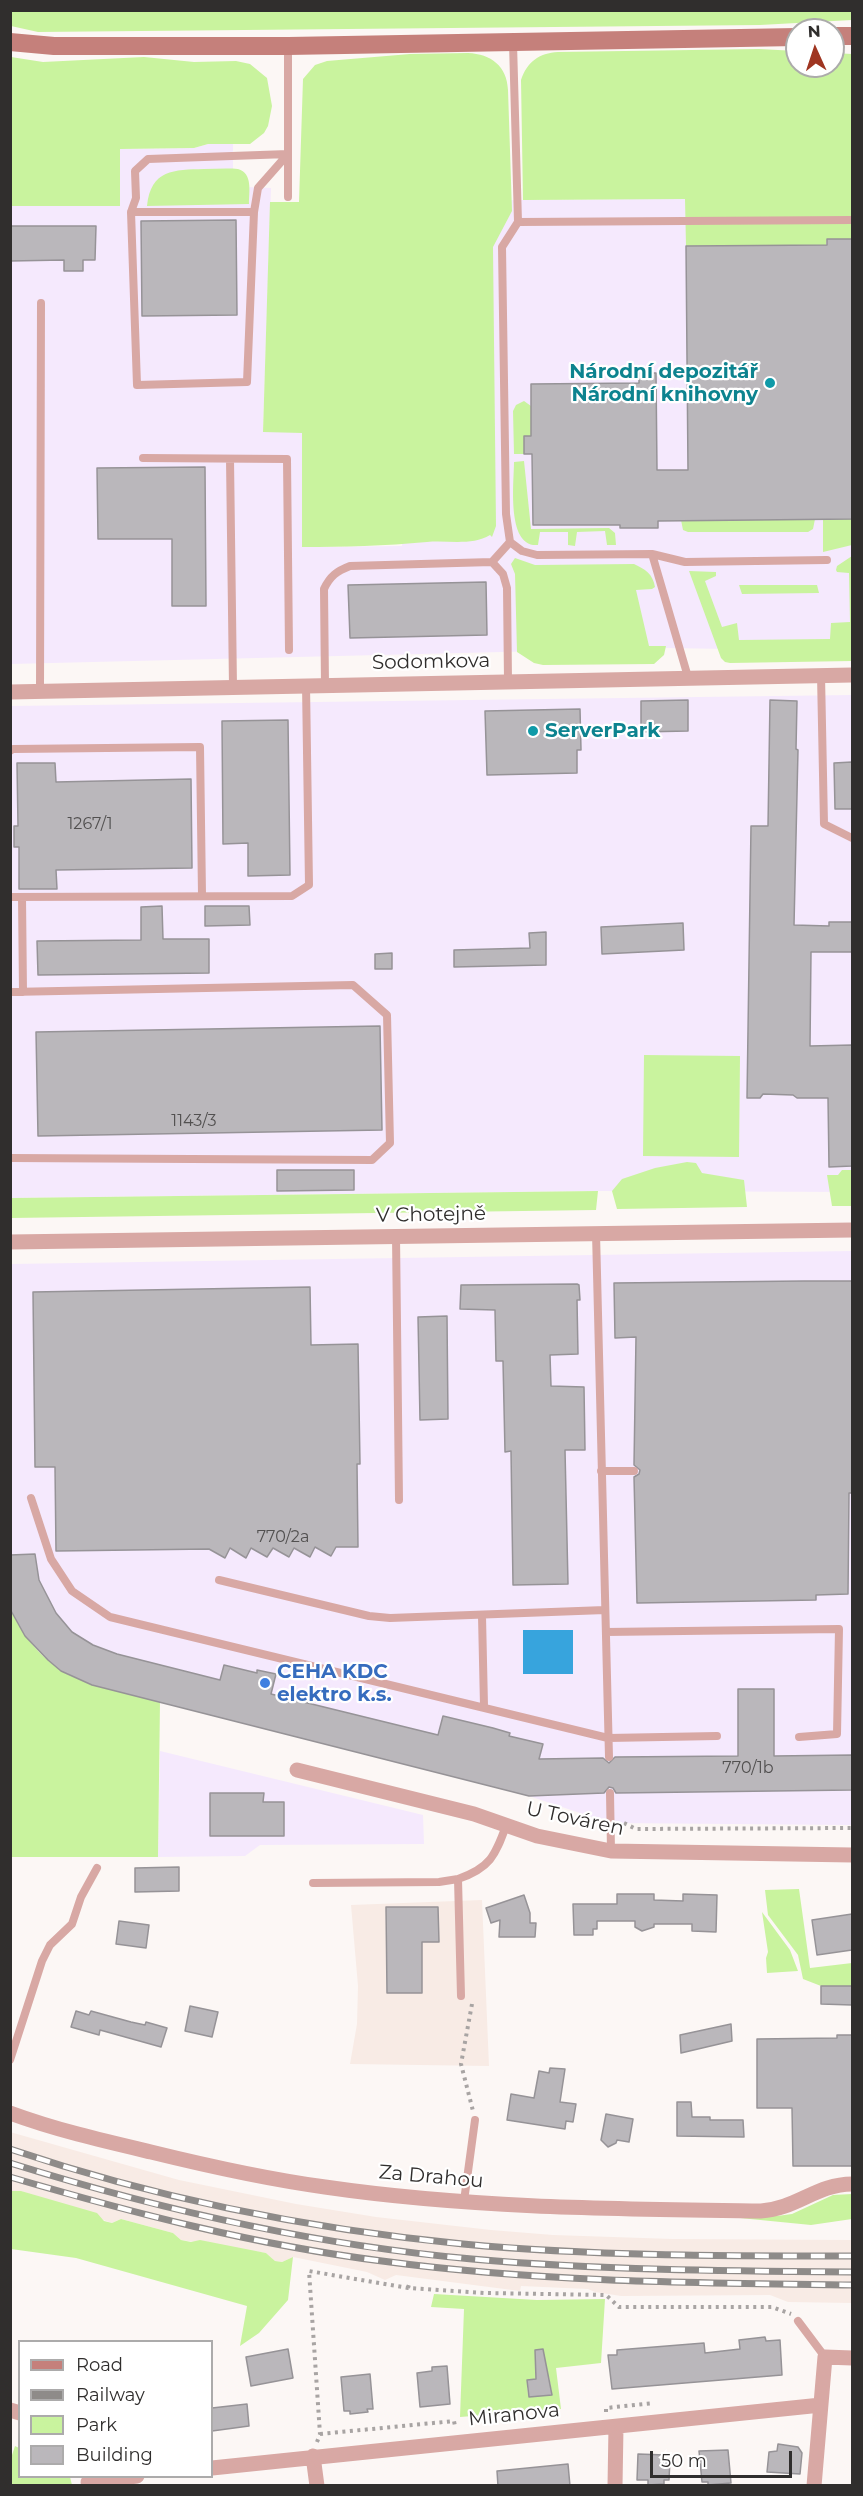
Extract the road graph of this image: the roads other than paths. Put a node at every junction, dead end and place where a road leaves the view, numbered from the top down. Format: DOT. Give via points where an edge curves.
graph roads {
  1 [pos="785,37"];
  2 [pos="10,42"];
  3 [pos="513,42"];
  4 [pos="288,45"];
  5 [pos="288,154"];
  6 [pos="288,197"];
  7 [pos="131,212"];
  8 [pos="255,212"];
  9 [pos="852,220"];
  10 [pos="519,222"];
  11 [pos="41,303"];
  12 [pos="143,458"];
  13 [pos="230,459"];
  14 [pos="510,542"];
  15 [pos="652,554"];
  16 [pos="826,560"];
  17 [pos="492,562"];
  18 [pos="289,650"];
  19 [pos="821,675"];
  20 [pos="852,675"];
  21 [pos="688,676"];
  22 [pos="508,681"];
  23 [pos="306,685"];
  24 [pos="325,685"];
  25 [pos="232,687"];
  26 [pos="10,692"];
  27 [pos="40,692"];
  28 [pos="10,751"];
  29 [pos="852,838"];
  30 [pos="202,895"];
  31 [pos="10,897"];
  32 [pos="22,897"];
  33 [pos="10,992"];
  34 [pos="23,992"];
  35 [pos="10,1158"];
  36 [pos="852,1230"];
  37 [pos="596,1233"];
  38 [pos="396,1236"];
  39 [pos="10,1242"];
  40 [pos="602,1471"];
  41 [pos="634,1471"];
  42 [pos="31,1498"];
  43 [pos="399,1500"];
  44 [pos="219,1580"];
  45 [pos="605,1610"];
  46 [pos="482,1616"];
  47 [pos="606,1632"];
  48 [pos="484,1706"];
  49 [pos="717,1736"];
  50 [pos="799,1737"];
  51 [pos="608,1738"];
  52 [pos="609,1757"];
  53 [pos="297,1770"];
  54 [pos="610,1793"];
  55 [pos="506,1826"];
  56 [pos="611,1851"];
  57 [pos="852,1855"];
  58 [pos="97,1868"];
  59 [pos="458,1879"];
  60 [pos="313,1883"];
  61 [pos="461,1996"];
  62 [pos="10,2060"];
  63 [pos="10,2113"];
  64 [pos="475,2120"];
  65 [pos="852,2184"];
  66 [pos="464,2201"];
  67 [pos="798,2320"];
  68 [pos="825,2357"];
  69 [pos="852,2358"];
  70 [pos="821,2405"];
  71 [pos="616,2427"];
  72 [pos="313,2456"];
  73 [pos="213,2468"];
  74 [pos="117,2478"];
  75 [pos="88,2481"];
  76 [pos="317,2486"];
  77 [pos="615,2486"];
  78 [pos="814,2486"];
  1 -- 3 [label="main road"];
  2 -- 4 [label="main road" via="54,46"];
  3 -- 4 [label="main road"];
  3 -- 10 [label="lane"];
  4 -- 5 [label="lane"];
  5 -- 6 [label="lane"];
  5 -- 7 [label="lane" via="148,159 135,171 136,198"];
  5 -- 8 [label="lane" via="258,188"];
  7 -- 8 [label="lane"];
  7 -- 8 [label="lane" via="137,385 247,382"];
  9 -- 10 [label="lane"];
  10 -- 14 [label="lane" via="502,247 506,514"];
  11 -- 27 [label="lane"];
  12 -- 13 [label="lane"];
  13 -- 18 [label="lane" via="287,459"];
  13 -- 25 [label="lane"];
  14 -- 15 [label="lane" via="537,555"];
  14 -- 17 [label="lane"];
  15 -- 16 [label="lane" via="686,562"];
  15 -- 21 [label="lane"];
  17 -- 22 [label="lane" via="503,574 507,588"];
  17 -- 24 [label="lane" via="360,566 329,578 324,589"];
  19 -- 20 [label="street, Sodomkova"];
  19 -- 21 [label="street, Sodomkova"];
  19 -- 29 [label="lane" via="824,824"];
  21 -- 22 [label="street, Sodomkova"];
  22 -- 24 [label="street, Sodomkova"];
  23 -- 24 [label="street, Sodomkova"];
  23 -- 25 [label="street, Sodomkova"];
  23 -- 30 [label="lane" via="309,885 292,896"];
  25 -- 27 [label="street, Sodomkova"];
  26 -- 27 [label="street, Sodomkova"];
  28 -- 30 [label="lane" via="200,747"];
  30 -- 32 [label="lane"];
  31 -- 32 [label="lane"];
  32 -- 34 [label="lane"];
  33 -- 34 [label="lane"];
  34 -- 35 [label="lane" via="353,985 387,1015 390,1143 372,1160"];
  36 -- 37 [label="street, V Chotejně"];
  37 -- 38 [label="street, V Chotejně"];
  37 -- 40 [label="lane"];
  38 -- 39 [label="street, V Chotejně"];
  38 -- 43 [label="lane"];
  40 -- 41 [label="lane"];
  40 -- 45 [label="lane"];
  42 -- 48 [label="lane" via="56,1567 72,1591 110,1617"];
  44 -- 46 [label="lane" via="369,1616"];
  45 -- 46 [label="lane"];
  45 -- 47 [label="lane"];
  46 -- 48 [label="lane"];
  47 -- 50 [label="lane" via="839,1629 837,1734"];
  47 -- 51 [label="lane"];
  48 -- 51 [label="lane"];
  49 -- 51 [label="lane"];
  51 -- 52 [label="lane"];
  53 -- 55 [label="street, U Továren" via="474,1814"];
  54 -- 56 [label="lane"];
  55 -- 56 [label="street, U Továren"];
  55 -- 59 [label="lane" via="484,1868"];
  56 -- 57 [label="street, U Továren"];
  58 -- 62 [label="lane" via="72,1924 50,1945 42,1961"];
  59 -- 60 [label="lane"];
  59 -- 61 [label="lane"];
  63 -- 66 [label="street, Za Drahou" via="103,2141 244,2174 363,2192"];
  64 -- 66 [label="lane"];
  65 -- 66 [label="street, Za Drahou" via="831,2185 786,2207 761,2211"];
  67 -- 68 [label="lane"];
  68 -- 69 [label="street"];
  68 -- 70 [label="street"];
  70 -- 71 [label="street, Miranova"];
  70 -- 78 [label="street"];
  71 -- 72 [label="street, Miranova"];
  71 -- 77 [label="street"];
  72 -- 73 [label="street, Miranova"];
  72 -- 76 [label="street"];
  74 -- 75 [label="street"];
}
